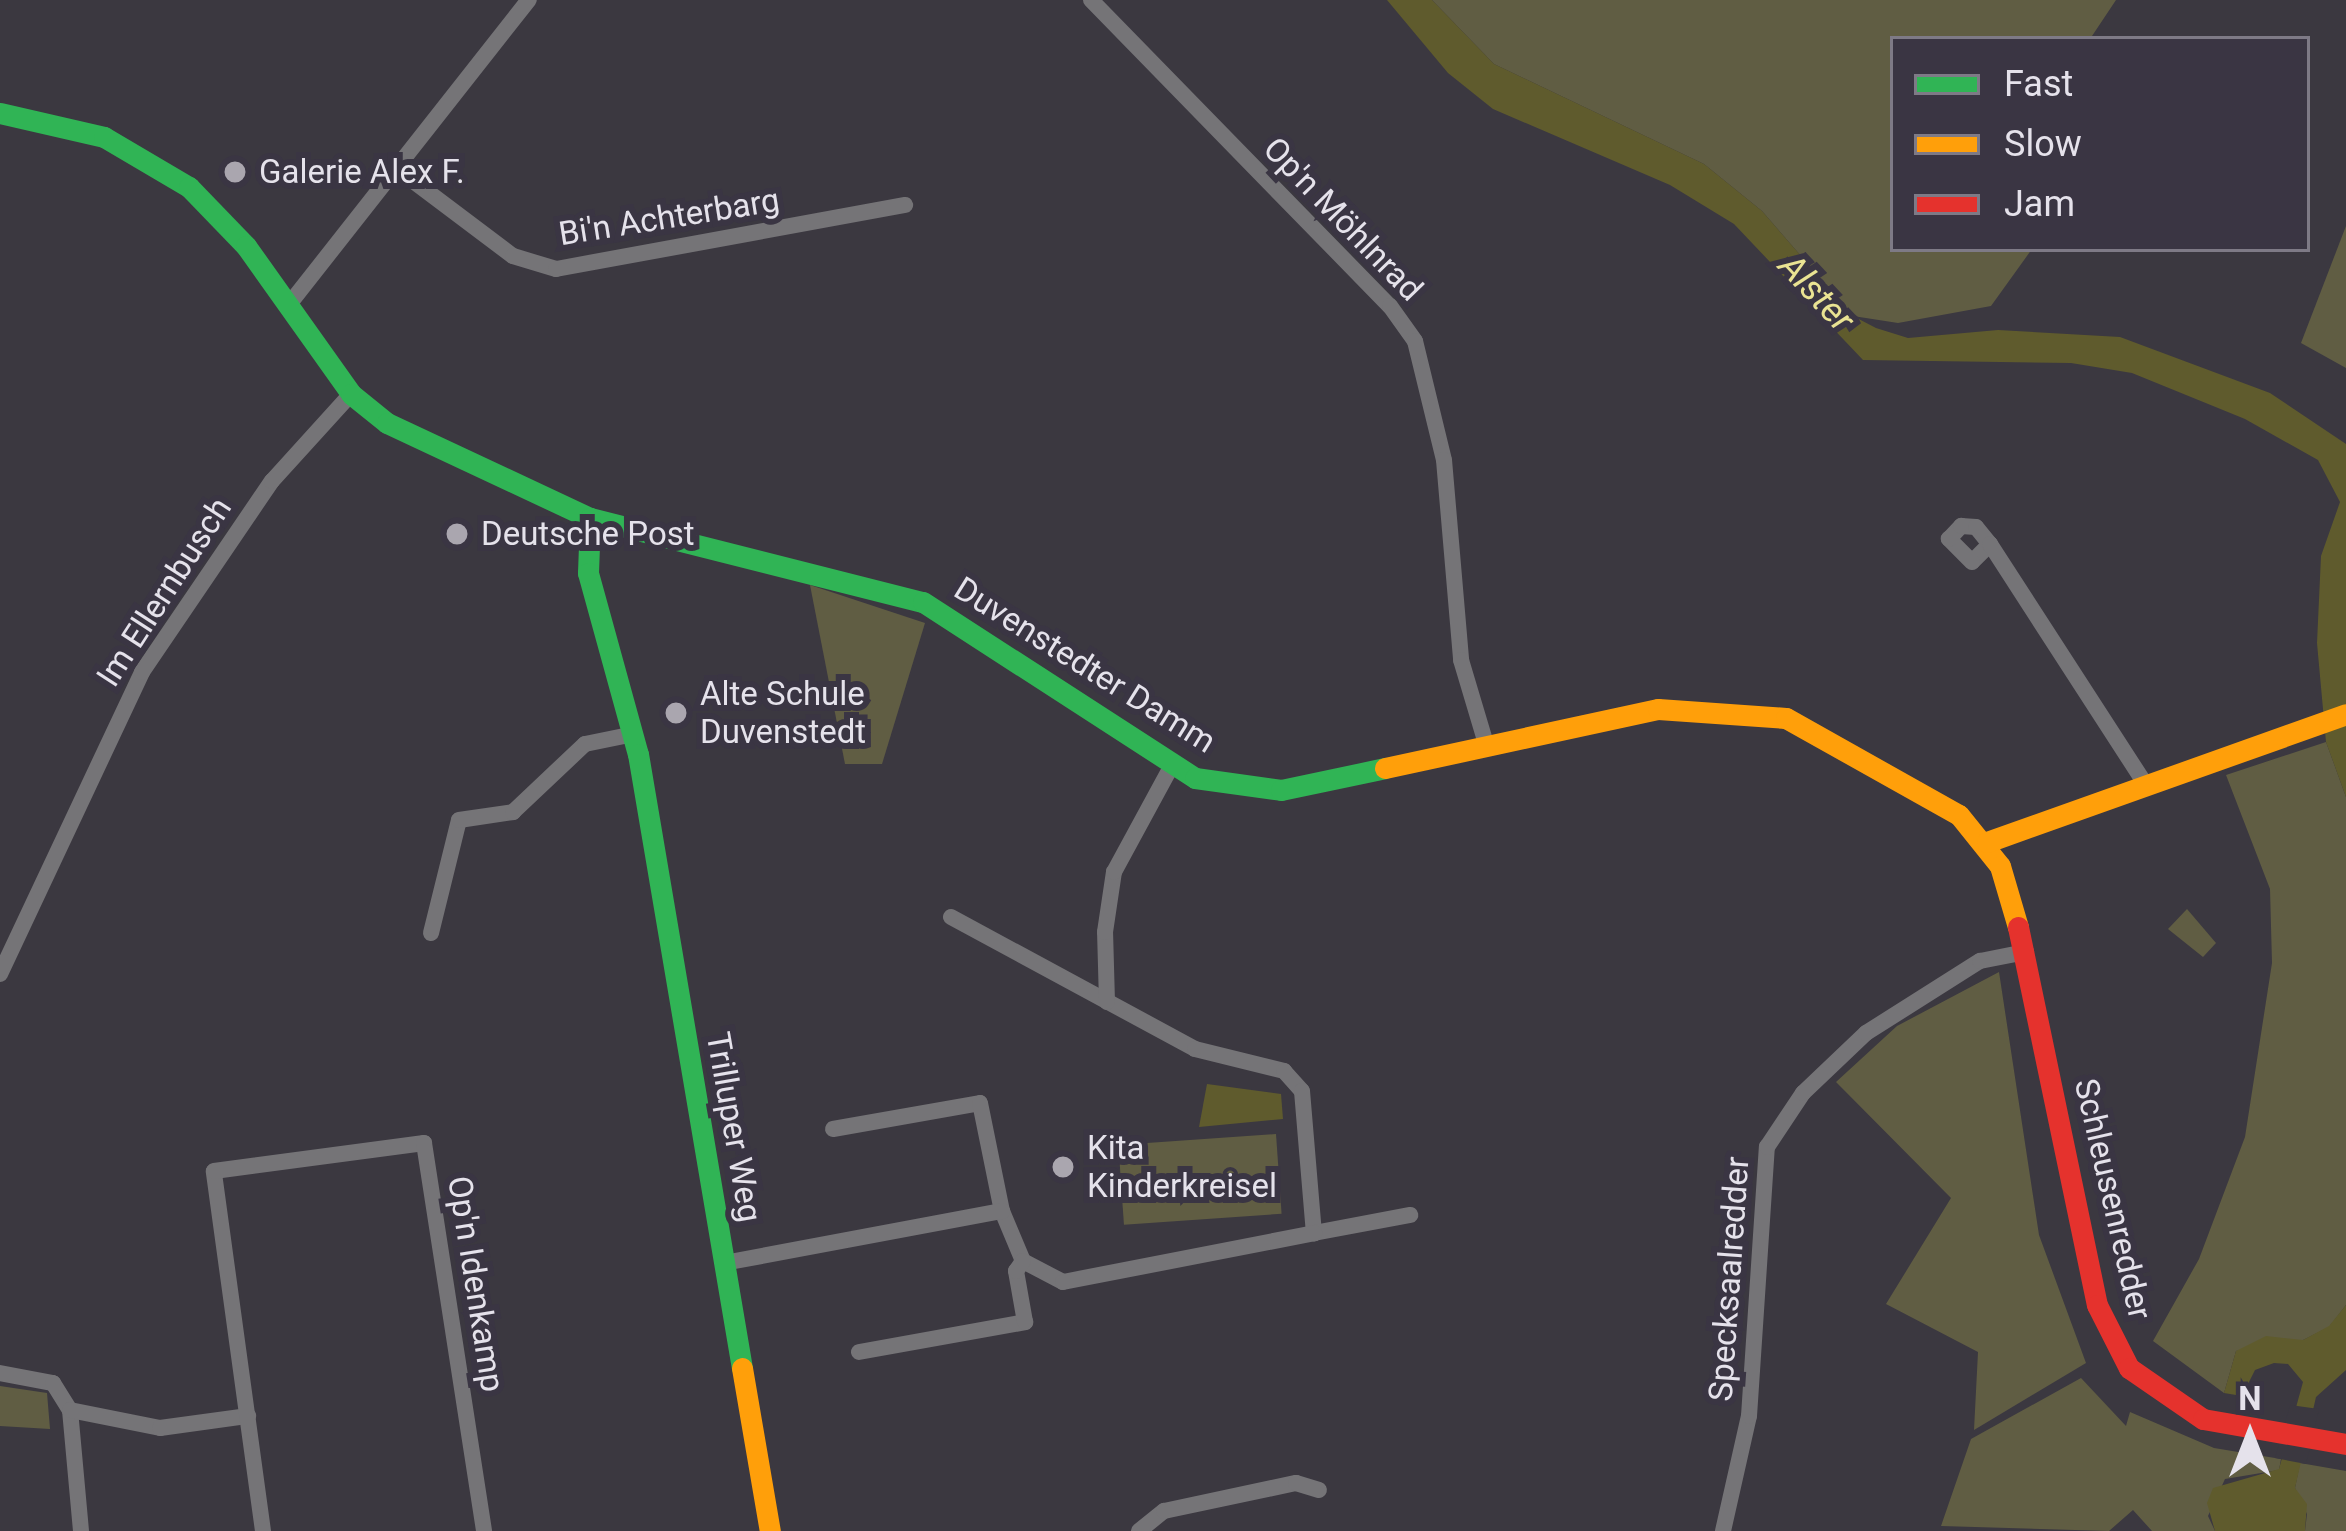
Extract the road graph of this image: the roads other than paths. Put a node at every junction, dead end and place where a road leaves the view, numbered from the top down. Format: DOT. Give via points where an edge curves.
graph roads {
  1 [pos="529,0"];
  2 [pos="1090,0"];
  3 [pos="0,113"];
  4 [pos="400,171"];
  5 [pos="905,205"];
  6 [pos="287,307"];
  7 [pos="351,394"];
  8 [pos="590,518"];
  9 [pos="1990,544"];
  10 [pos="2346,714"];
  11 [pos="634,734"];
  12 [pos="1486,745"];
  13 [pos="1172,765"];
  14 [pos="2144,784"];
  15 [pos="1987,842"];
  16 [pos="951,917"];
  17 [pos="431,933"];
  18 [pos="2026,952"];
  19 [pos="0,974"];
  20 [pos="1107,1002"];
  21 [pos="833,1129"];
  22 [pos="1002,1211"];
  23 [pos="1410,1215"];
  24 [pos="1314,1233"];
  25 [pos="1023,1261"];
  26 [pos="724,1262"];
  27 [pos="859,1352"];
  28 [pos="0,1372"];
  29 [pos="70,1410"];
  30 [pos="248,1416"];
  31 [pos="2340,1444"];
  32 [pos="1319,1490"];
  33 [pos="82,1530"];
  34 [pos="263,1531"];
  35 [pos="484,1531"];
  36 [pos="770,1531"];
  37 [pos="1139,1531"];
  38 [pos="1723,1531"];
  1 -- 4 [label="street"];
  2 -- 12 [label="street, Op'n Möhlnrad" via="1390,306 1415,341 1444,460 1461,660"];
  3 -- 6 [label="street, Duvenstedter Damm" via="80,129 151,160 221,217"];
  4 -- 5 [label="street, Bi'n Achterbarg" via="513,256 556,269"];
  4 -- 6 [label="street"];
  6 -- 7 [label="street, Duvenstedter Damm"];
  7 -- 8 [label="street, Duvenstedter Damm" via="451,458"];
  7 -- 19 [label="street, Im Ellernbusch" via="272,481 142,672"];
  8 -- 11 [label="street, Trilluper Weg" via="588,573"];
  8 -- 13 [label="street, Duvenstedter Damm" via="923,602"];
  9 -- 14 [label="street"];
  10 -- 14 [label="street"];
  11 -- 17 [label="street" via="585,744 513,812 460,820"];
  11 -- 26 [label="street, Trilluper Weg"];
  12 -- 13 [label="street, Duvenstedter Damm" via="1281,790 1221,786"];
  12 -- 15 [label="street, Duvenstedter Damm" via="1658,709 1786,718 1933,797"];
  13 -- 20 [label="street" via="1114,872"];
  14 -- 15 [label="street"];
  15 -- 18 [label="street"];
  16 -- 20 [label="street"];
  18 -- 31 [label="street, Schleusenredder" via="2103,1323 2149,1387 2218,1424"];
  18 -- 38 [label="street, Specksaalredder" via="1980,961 1865,1033 1803,1093 1767,1147 1749,1416"];
  20 -- 24 [label="street" via="1195,1049 1284,1071 1302,1090"];
  21 -- 22 [label="street" via="980,1102"];
  22 -- 25 [label="street"];
  22 -- 26 [label="street"];
  23 -- 24 [label="street"];
  24 -- 25 [label="street" via="1063,1282"];
  25 -- 27 [label="street" via="1016,1271 1025,1322"];
  26 -- 36 [label="street, Trilluper Weg"];
  28 -- 29 [label="street" via="52,1383"];
  29 -- 30 [label="street" via="160,1428"];
  29 -- 33 [label="street"];
  30 -- 34 [label="street, Op'n Idenkamp"];
  30 -- 35 [label="street, Op'n Idenkamp" via="214,1172 424,1143"];
  32 -- 37 [label="street" via="1296,1483 1164,1511"];
}
